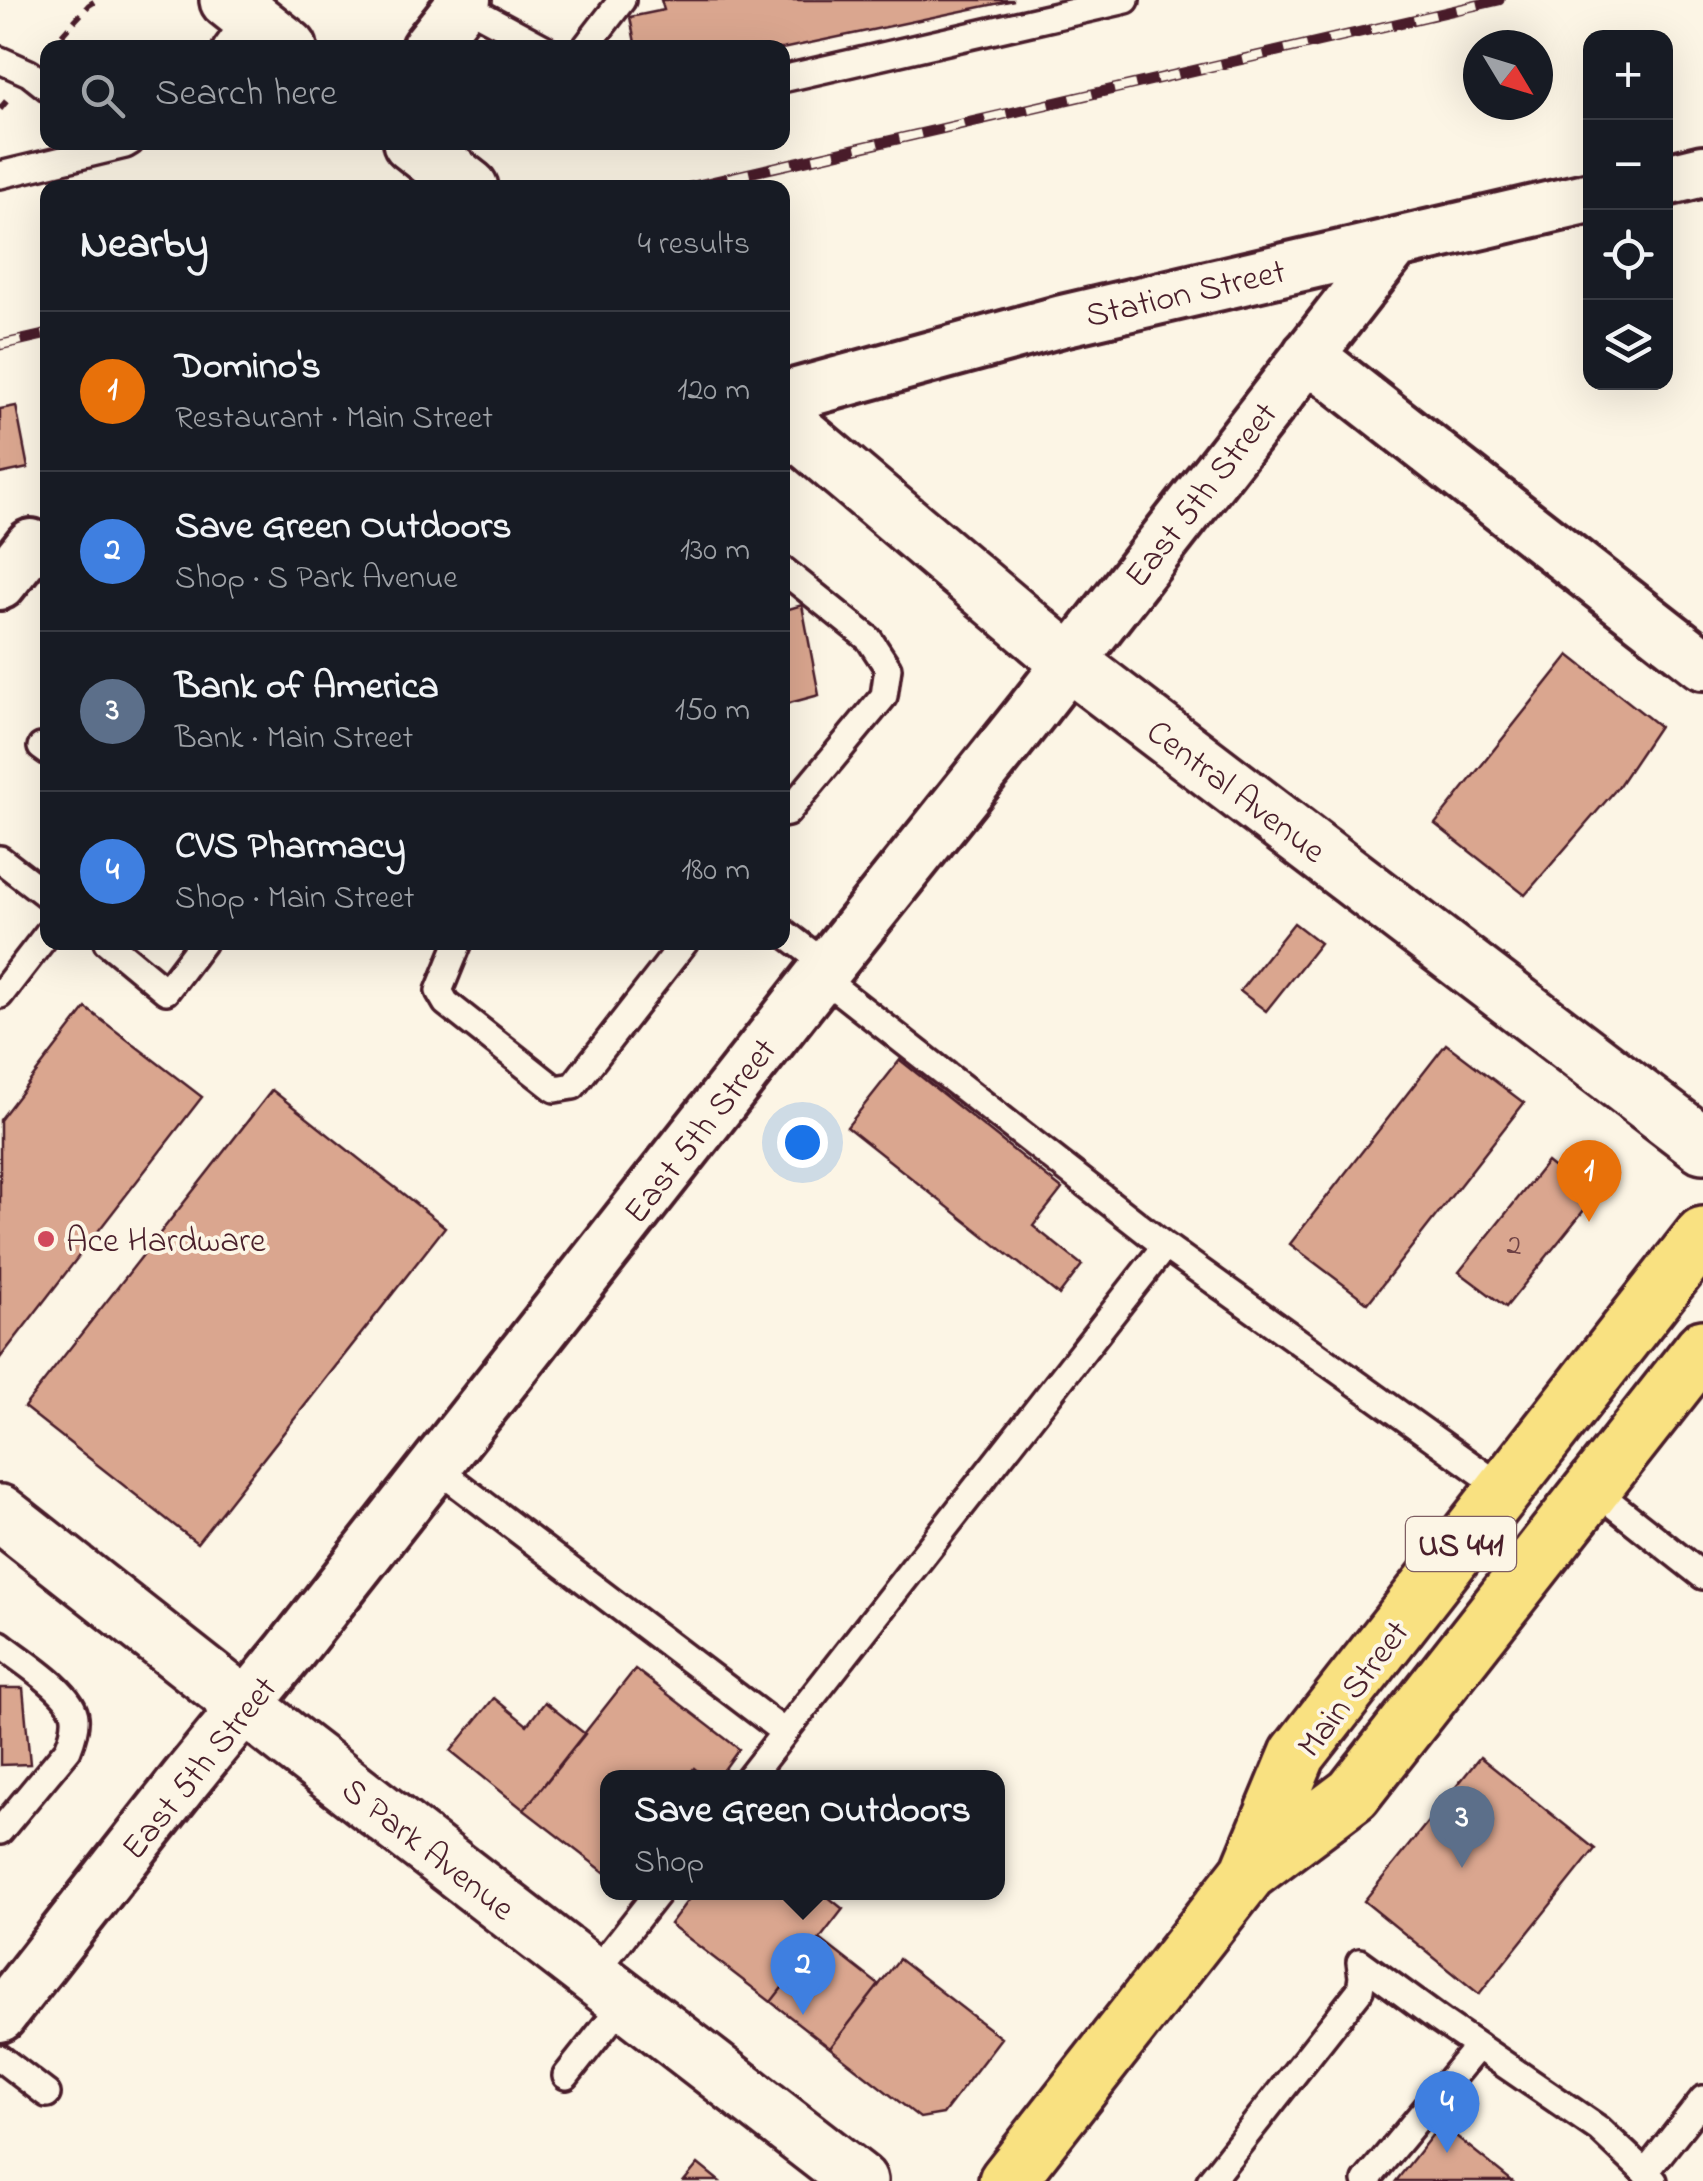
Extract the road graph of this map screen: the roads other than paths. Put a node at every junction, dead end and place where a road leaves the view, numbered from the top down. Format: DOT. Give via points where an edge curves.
graph roads {
  1 [pos="622,0"];
  2 [pos="1126,0"];
  3 [pos="463,2"];
  4 [pos="433,40"];
  5 [pos="530,40"];
  6 [pos="592,40"];
  7 [pos="0,60"];
  8 [pos="790,77"];
  9 [pos="40,82"];
  10 [pos="73,150"];
  11 [pos="421,150"];
  12 [pos="1703,172"];
  13 [pos="0,175"];
  14 [pos="1673,178"];
  15 [pos="460,180"];
  16 [pos="1583,200"];
  17 [pos="1396,243"];
  18 [pos="1308,355"];
  19 [pos="790,396"];
  20 [pos="790,426"];
  21 [pos="26,546"];
  22 [pos="790,574"];
  23 [pos="0,584"];
  24 [pos="1069,662"];
  25 [pos="1703,664"];
  26 [pos="790,808"];
  27 [pos="0,859"];
  28 [pos="40,890"];
  29 [pos="790,939"];
  30 [pos="40,943"];
  31 [pos="117,950"];
  32 [pos="198,950"];
  33 [pos="456,950"];
  34 [pos="679,950"];
  35 [pos="824,971"];
  36 [pos="0,994"];
  37 [pos="1703,1145"];
  38 [pos="1703,1235"];
  39 [pos="1165,1246"];
  40 [pos="1703,1348"];
  41 [pos="435,1468"];
  42 [pos="1592,1488"];
  43 [pos="1504,1489"];
  44 [pos="0,1514"];
  45 [pos="1703,1576"];
  46 [pos="0,1644"];
  47 [pos="246,1706"];
  48 [pos="784,1732"];
  49 [pos="755,1770"];
  50 [pos="0,1831"];
  51 [pos="1249,1872"];
  52 [pos="654,1900"];
  53 [pos="609,1988"];
  54 [pos="5,2000"];
  55 [pos="1478,2046"];
  56 [pos="0,2058"];
  57 [pos="566,2076"];
  58 [pos="47,2094"];
  59 [pos="1703,2100"];
  60 [pos="1650,2177"];
  61 [pos="859,2181"];
  62 [pos="1007,2181"];
  63 [pos="1210,2181"];
  64 [pos="1366,2181"];
  1 -- 6 [label="lane"];
  2 -- 8 [label="lane"];
  3 -- 4 [label="street"];
  3 -- 5 [label="lane"];
  7 -- 9 [label="lane"];
  10 -- 13 [label="lane"];
  11 -- 15 [label="street"];
  12 -- 14 [label="street"];
  16 -- 17 [label="street, Station Street"];
  17 -- 18 [label="street, East 5th Street"];
  17 -- 19 [label="street, Station Street" via="1062,321"];
  18 -- 24 [label="street, East 5th Street"];
  18 -- 25 [label="street"];
  20 -- 24 [label="street, Central Avenue"];
  21 -- 23 [label="street"];
  22 -- 26 [label="lane" via="870,639 888,668 884,696"];
  24 -- 35 [label="street, East 5th Street"];
  24 -- 37 [label="street, Central Avenue"];
  27 -- 28 [label="lane"];
  29 -- 35 [label="lane"];
  30 -- 36 [label="lane"];
  31 -- 32 [label="lane" via="166,991"];
  33 -- 34 [label="lane" via="439,992 446,1003 555,1088 573,1086"];
  35 -- 39 [label="lane"];
  35 -- 41 [label="street, East 5th Street"];
  38 -- 43 [label="main road, Main Street / US 441"];
  39 -- 43 [label="lane"];
  39 -- 48 [label="lane"];
  40 -- 42 [label="main road, Main Street / US 441"];
  41 -- 47 [label="street, East 5th Street"];
  41 -- 48 [label="lane"];
  42 -- 45 [label="lane"];
  42 -- 51 [label="main road, Main Street / US 441" via="1354,1794"];
  43 -- 51 [label="main road, Main Street / US 441" via="1298,1754"];
  44 -- 47 [label="street, S Park Avenue"];
  46 -- 50 [label="lane" via="68,1698 75,1714 68,1749"];
  47 -- 53 [label="street, S Park Avenue"];
  47 -- 54 [label="street, East 5th Street"];
  48 -- 49 [label="lane"];
  51 -- 62 [label="main road, Main Street / US 441"];
  52 -- 53 [label="lane"];
  53 -- 57 [label="lane"];
  53 -- 61 [label="street, S Park Avenue"];
  55 -- 60 [label="lane" via="1599,2129"];
  55 -- 63 [label="lane" via="1360,1962 1360,1990"];
  55 -- 64 [label="lane"];
  56 -- 58 [label="lane"];
  59 -- 60 [label="lane"];
}
